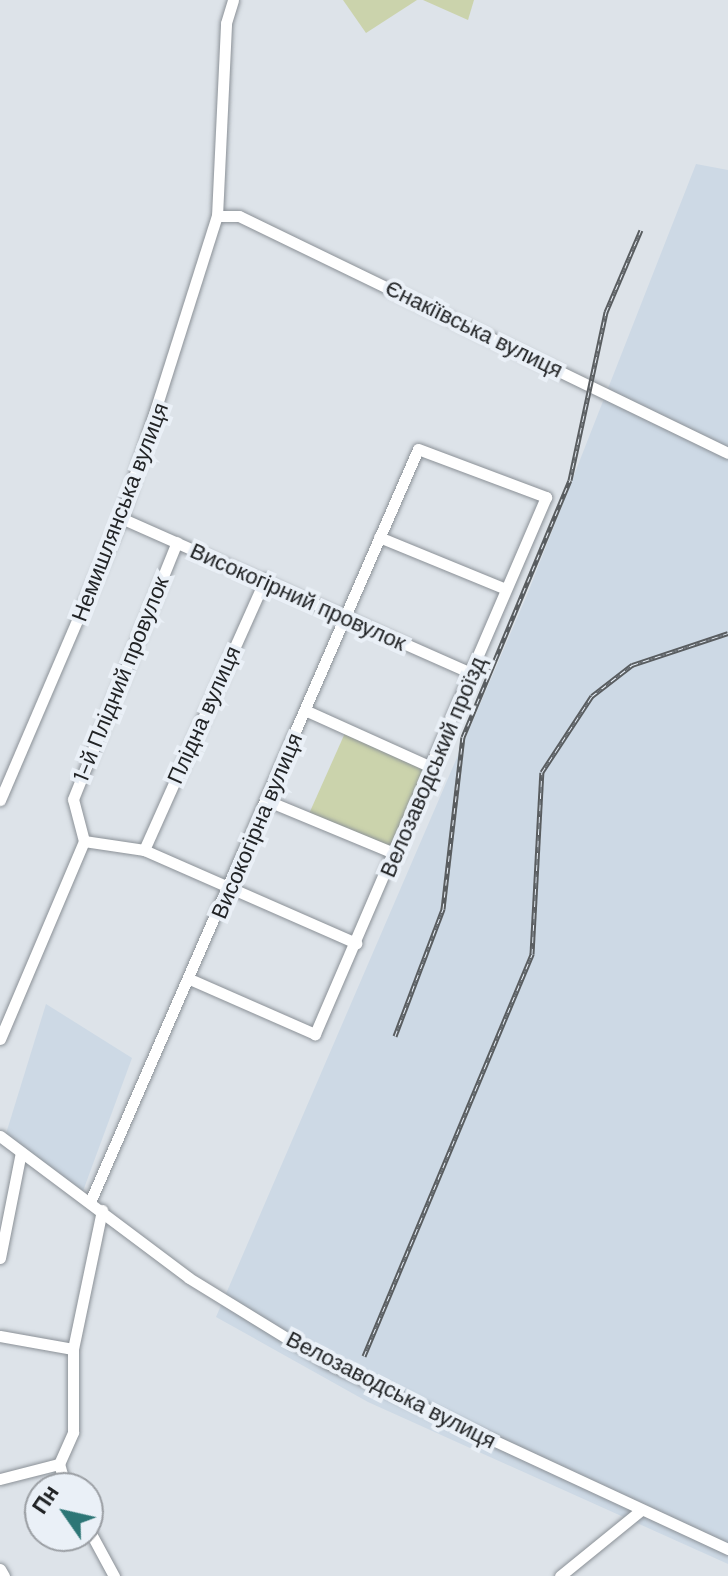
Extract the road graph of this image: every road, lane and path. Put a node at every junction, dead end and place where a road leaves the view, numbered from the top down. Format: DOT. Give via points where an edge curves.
graph roads {
  1 [pos="233,0"];
  2 [pos="217,216"];
  3 [pos="418,449"];
  4 [pos="728,453"];
  5 [pos="121,518"];
  6 [pos="379,537"];
  7 [pos="177,542"];
  8 [pos="265,579"];
  9 [pos="506,589"];
  10 [pos="347,615"];
  11 [pos="475,675"];
  12 [pos="307,711"];
  13 [pos="433,768"];
  14 [pos="0,800"];
  15 [pos="268,801"];
  16 [pos="84,841"];
  17 [pos="144,850"];
  18 [pos="396,854"];
  19 [pos="230,888"];
  20 [pos="356,943"];
  21 [pos="190,979"];
  22 [pos="0,1039"];
  23 [pos="0,1136"];
  24 [pos="21,1152"];
  25 [pos="90,1202"];
  26 [pos="102,1210"];
  27 [pos="0,1258"];
  28 [pos="0,1336"];
  29 [pos="73,1349"];
  30 [pos="59,1464"];
  31 [pos="61,1472"];
  32 [pos="0,1479"];
  33 [pos="640,1511"];
  34 [pos="728,1549"];
  35 [pos="101,1552"];
  36 [pos="0,1569"];
  37 [pos="4,1576"];
  38 [pos="114,1576"];
  39 [pos="560,1576"];
  1 -- 2 [label="street, Немишлянська вулиця" via="226,23"];
  2 -- 4 [label="street, Єнакіївська вулиця" via="239,216"];
  2 -- 5 [label="street, Немишлянська вулиця"];
  3 -- 6 [label="street, Високогірна вулиця"];
  3 -- 9 [label="street, Велозаводський проїзд" via="546,497"];
  5 -- 7 [label="street, Високогірний провулок"];
  5 -- 14 [label="street, Немишлянська вулиця"];
  6 -- 9 [label="street"];
  6 -- 10 [label="street, Високогірна вулиця"];
  7 -- 8 [label="street, Високогірний провулок"];
  7 -- 16 [label="street, 1-й Плідний провулок" via="73,799"];
  8 -- 10 [label="street, Високогірний провулок"];
  8 -- 17 [label="street, Плідна вулиця"];
  9 -- 11 [label="street, Велозаводський проїзд"];
  10 -- 11 [label="street, Високогірний провулок"];
  10 -- 12 [label="street, Високогірна вулиця"];
  11 -- 13 [label="street, Велозаводський проїзд"];
  12 -- 13 [label="street"];
  12 -- 15 [label="street, Високогірна вулиця"];
  13 -- 18 [label="street, Велозаводський проїзд"];
  15 -- 18 [label="street"];
  15 -- 19 [label="street, Високогірна вулиця"];
  16 -- 17 [label="street"];
  16 -- 22 [label="street"];
  17 -- 19 [label="street"];
  18 -- 20 [label="street, Велозаводський проїзд"];
  19 -- 20 [label="street"];
  19 -- 21 [label="street, Високогірна вулиця"];
  20 -- 21 [label="street, Велозаводський проїзд" via="315,1034"];
  21 -- 25 [label="street, Високогірна вулиця"];
  23 -- 24 [label="street, Велозаводська вулиця"];
  24 -- 25 [label="street, Велозаводська вулиця"];
  24 -- 27 [label="street"];
  25 -- 26 [label="street, Велозаводська вулиця"];
  26 -- 29 [label="street"];
  26 -- 33 [label="street, Велозаводська вулиця" via="189,1278 327,1363"];
  28 -- 29 [label="street"];
  29 -- 30 [label="street" via="73,1432"];
  30 -- 31 [label="street"];
  30 -- 32 [label="street"];
  33 -- 34 [label="street, Велозаводська вулиця"];
  33 -- 39 [label="street"];
  35 -- 38 [label="street"];
  36 -- 37 [label="street"];
}
